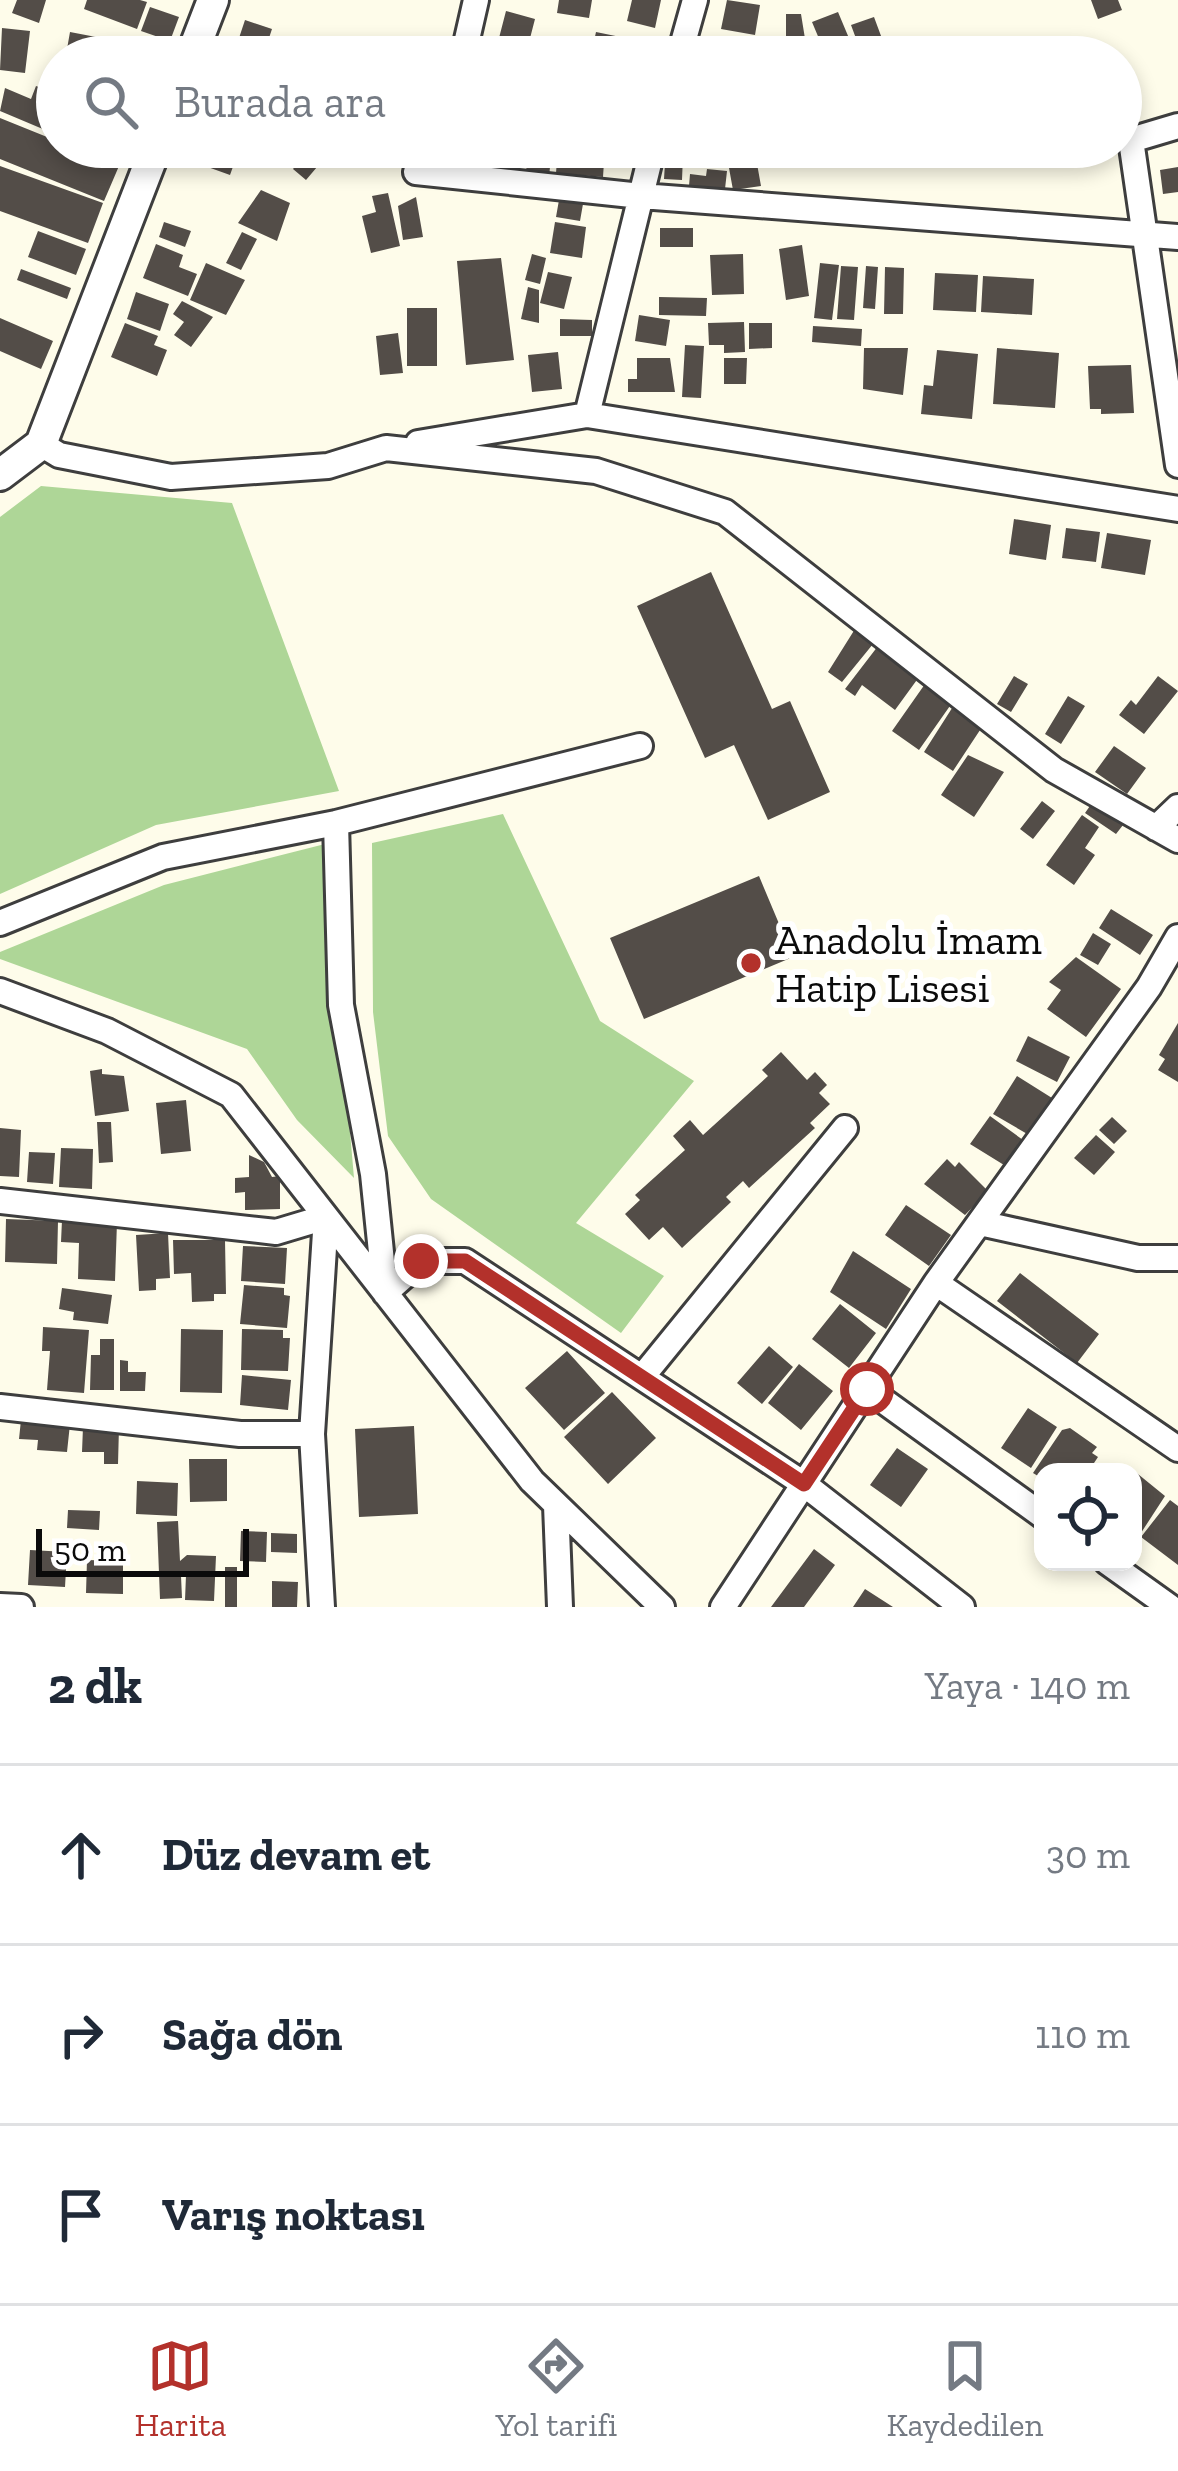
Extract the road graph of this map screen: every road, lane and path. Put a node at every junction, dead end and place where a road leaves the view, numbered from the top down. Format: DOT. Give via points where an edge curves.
graph roads {
  1 [pos="213,0"];
  2 [pos="476,0"];
  3 [pos="695,0"];
  4 [pos="198,36"];
  5 [pos="468,36"];
  6 [pos="685,36"];
  7 [pos="1178,125"];
  8 [pos="1142,136"];
  9 [pos="148,168"];
  10 [pos="647,168"];
  11 [pos="1135,168"];
  12 [pos="416,172"];
  13 [pos="640,196"];
  14 [pos="1143,235"];
  15 [pos="1178,237"];
  16 [pos="587,416"];
  17 [pos="41,444"];
  18 [pos="386,448"];
  19 [pos="0,464"];
  20 [pos="1178,465"];
  21 [pos="0,475"];
  22 [pos="1178,508"];
  23 [pos="640,746"];
  24 [pos="1178,807"];
  25 [pos="336,823"];
  26 [pos="1167,834"];
  27 [pos="0,923"];
  28 [pos="1178,937"];
  29 [pos="0,991"];
  30 [pos="845,1128"];
  31 [pos="0,1201"];
  32 [pos="326,1217"];
  33 [pos="980,1222"];
  34 [pos="1178,1258"];
  35 [pos="936,1283"];
  36 [pos="385,1293"];
  37 [pos="642,1377"];
  38 [pos="867,1389"];
  39 [pos="0,1407"];
  40 [pos="312,1434"];
  41 [pos="1178,1449"];
  42 [pos="804,1484"];
  43 [pos="556,1505"];
  44 [pos="1034,1510"];
  45 [pos="1120,1571"];
  46 [pos="0,1606"];
  47 [pos="21,1607"];
  48 [pos="322,1607"];
  49 [pos="560,1607"];
  50 [pos="662,1607"];
  51 [pos="723,1607"];
  52 [pos="962,1607"];
  53 [pos="1170,1607"];
  1 -- 4 [label="street"];
  2 -- 5 [label="street"];
  3 -- 6 [label="street"];
  7 -- 8 [label="street"];
  9 -- 17 [label="street"];
  10 -- 13 [label="street"];
  11 -- 14 [label="street"];
  12 -- 13 [label="street"];
  13 -- 14 [label="street"];
  13 -- 16 [label="street"];
  14 -- 15 [label="street"];
  14 -- 20 [label="street"];
  16 -- 18 [label="street"];
  16 -- 22 [label="street"];
  17 -- 18 [label="street" via="59,455 171,477 328,466"];
  17 -- 19 [label="street"];
  17 -- 21 [label="street"];
  18 -- 26 [label="street" via="596,470 725,512 1054,770"];
  23 -- 25 [label="street"];
  24 -- 26 [label="street"];
  25 -- 27 [label="street" via="163,857"];
  25 -- 36 [label="street" via="341,1005 373,1174"];
  28 -- 33 [label="street"];
  29 -- 32 [label="street" via="107,1031 231,1095"];
  30 -- 37 [label="street"];
  31 -- 32 [label="street" via="276,1232"];
  32 -- 36 [label="street"];
  32 -- 40 [label="street"];
  33 -- 34 [label="street" via="1138,1258"];
  33 -- 35 [label="street"];
  35 -- 38 [label="street"];
  35 -- 41 [label="street"];
  36 -- 37 [label="street" via="421,1261 465,1261"];
  36 -- 43 [label="street"];
  37 -- 42 [label="street"];
  38 -- 42 [label="street"];
  38 -- 44 [label="street"];
  39 -- 40 [label="street" via="240,1434"];
  40 -- 48 [label="street"];
  42 -- 51 [label="street"];
  42 -- 52 [label="street"];
  43 -- 49 [label="street"];
  43 -- 50 [label="street"];
  45 -- 53 [label="street"];
  46 -- 47 [label="street"];
}
